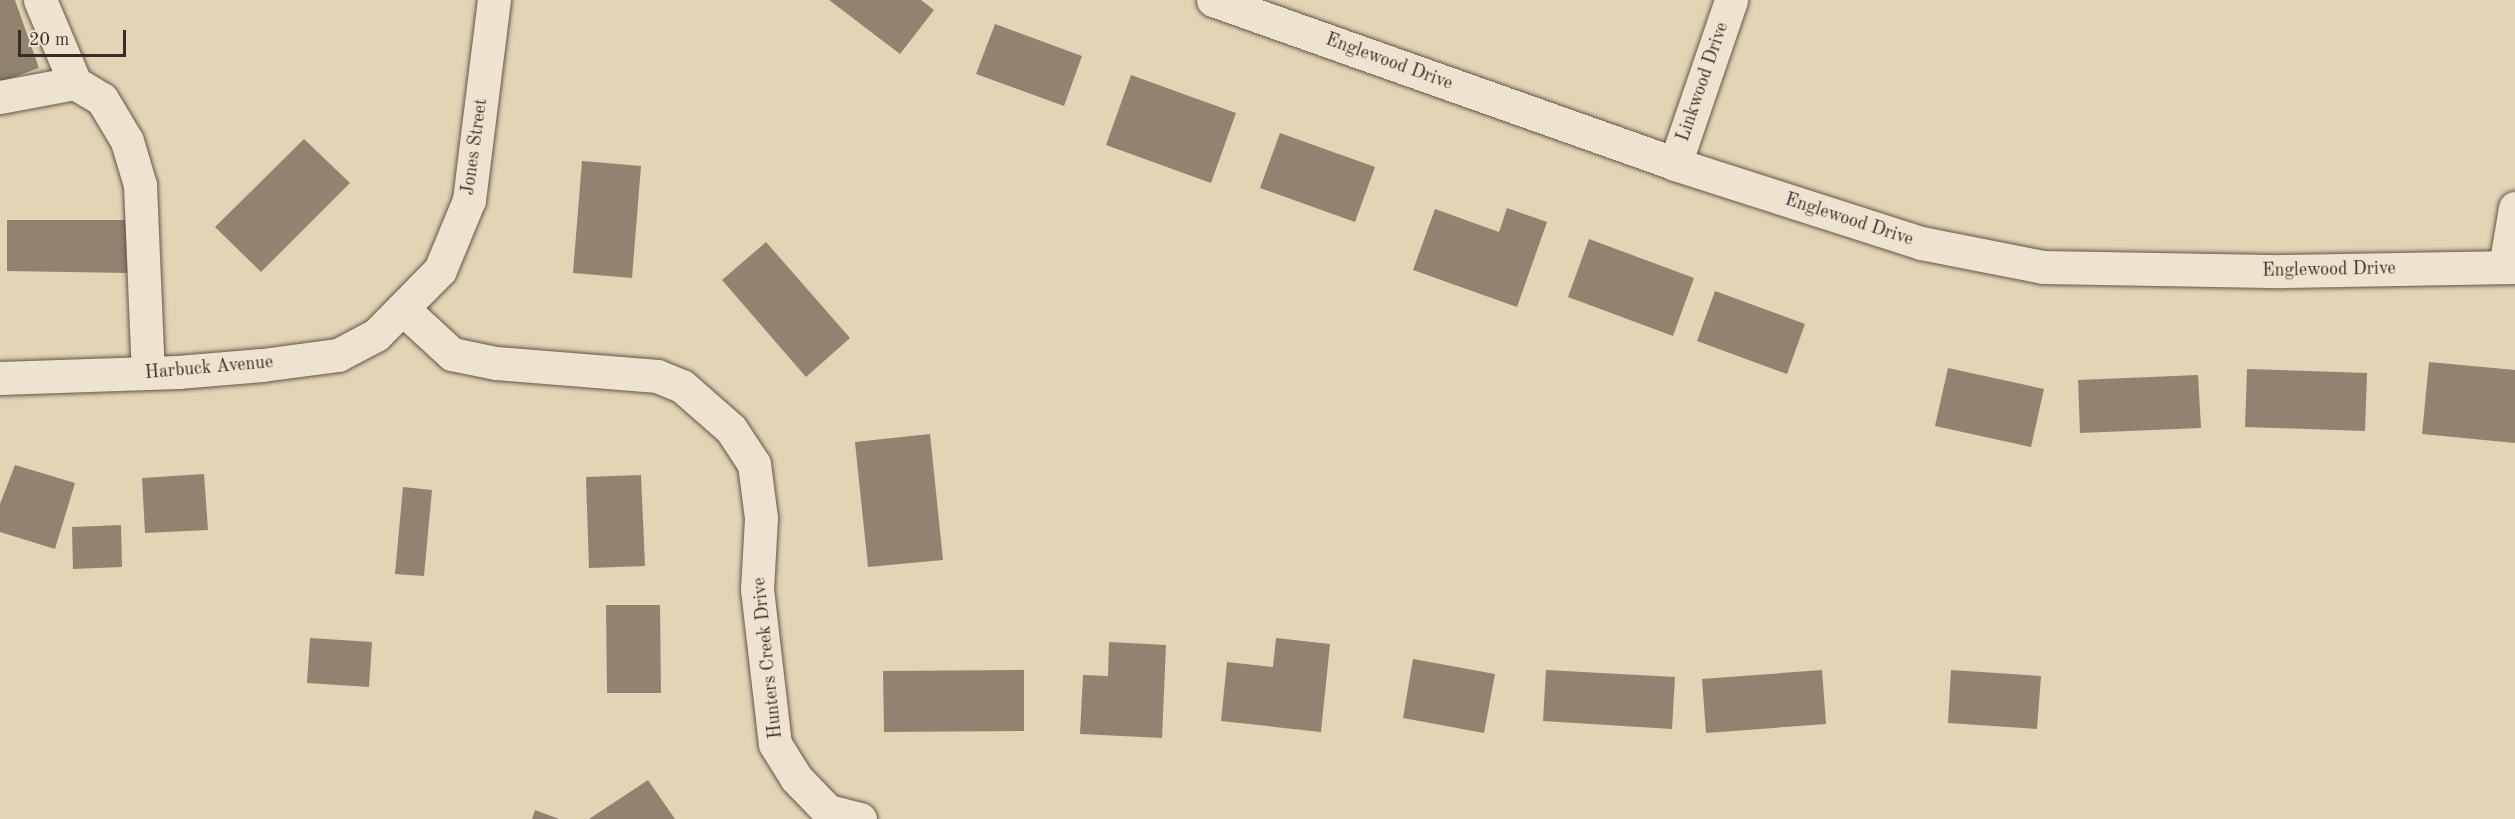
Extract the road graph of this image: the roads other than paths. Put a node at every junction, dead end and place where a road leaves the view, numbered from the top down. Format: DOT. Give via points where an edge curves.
graph roads {
  1 [pos="40,0"];
  2 [pos="494,0"];
  3 [pos="1213,0"];
  4 [pos="1731,0"];
  5 [pos="75,83"];
  6 [pos="0,97"];
  7 [pos="1675,164"];
  8 [pos="2515,208"];
  9 [pos="2510,267"];
  10 [pos="403,309"];
  11 [pos="148,374"];
  12 [pos="0,378"];
  13 [pos="860,819"];
  1 -- 5 [label="street"];
  2 -- 10 [label="street, Jones Street" via="469,200 440,270"];
  3 -- 7 [label="street, Englewood Drive"];
  4 -- 7 [label="street, Linkwood Drive"];
  5 -- 6 [label="street"];
  5 -- 11 [label="street" via="102,99 127,141 140,185"];
  7 -- 9 [label="street, Englewood Drive" via="1921,243 2043,267 2284,271"];
  8 -- 9 [label="street"];
  10 -- 11 [label="street, Harbuck Avenue" via="376,335 338,355"];
  10 -- 13 [label="street, Hunters Creek Drive" via="452,354 496,363 657,376 682,386 731,429 754,464 761,518 757,589 775,744 796,778 828,811"];
  11 -- 12 [label="street, Harbuck Avenue"];
}
